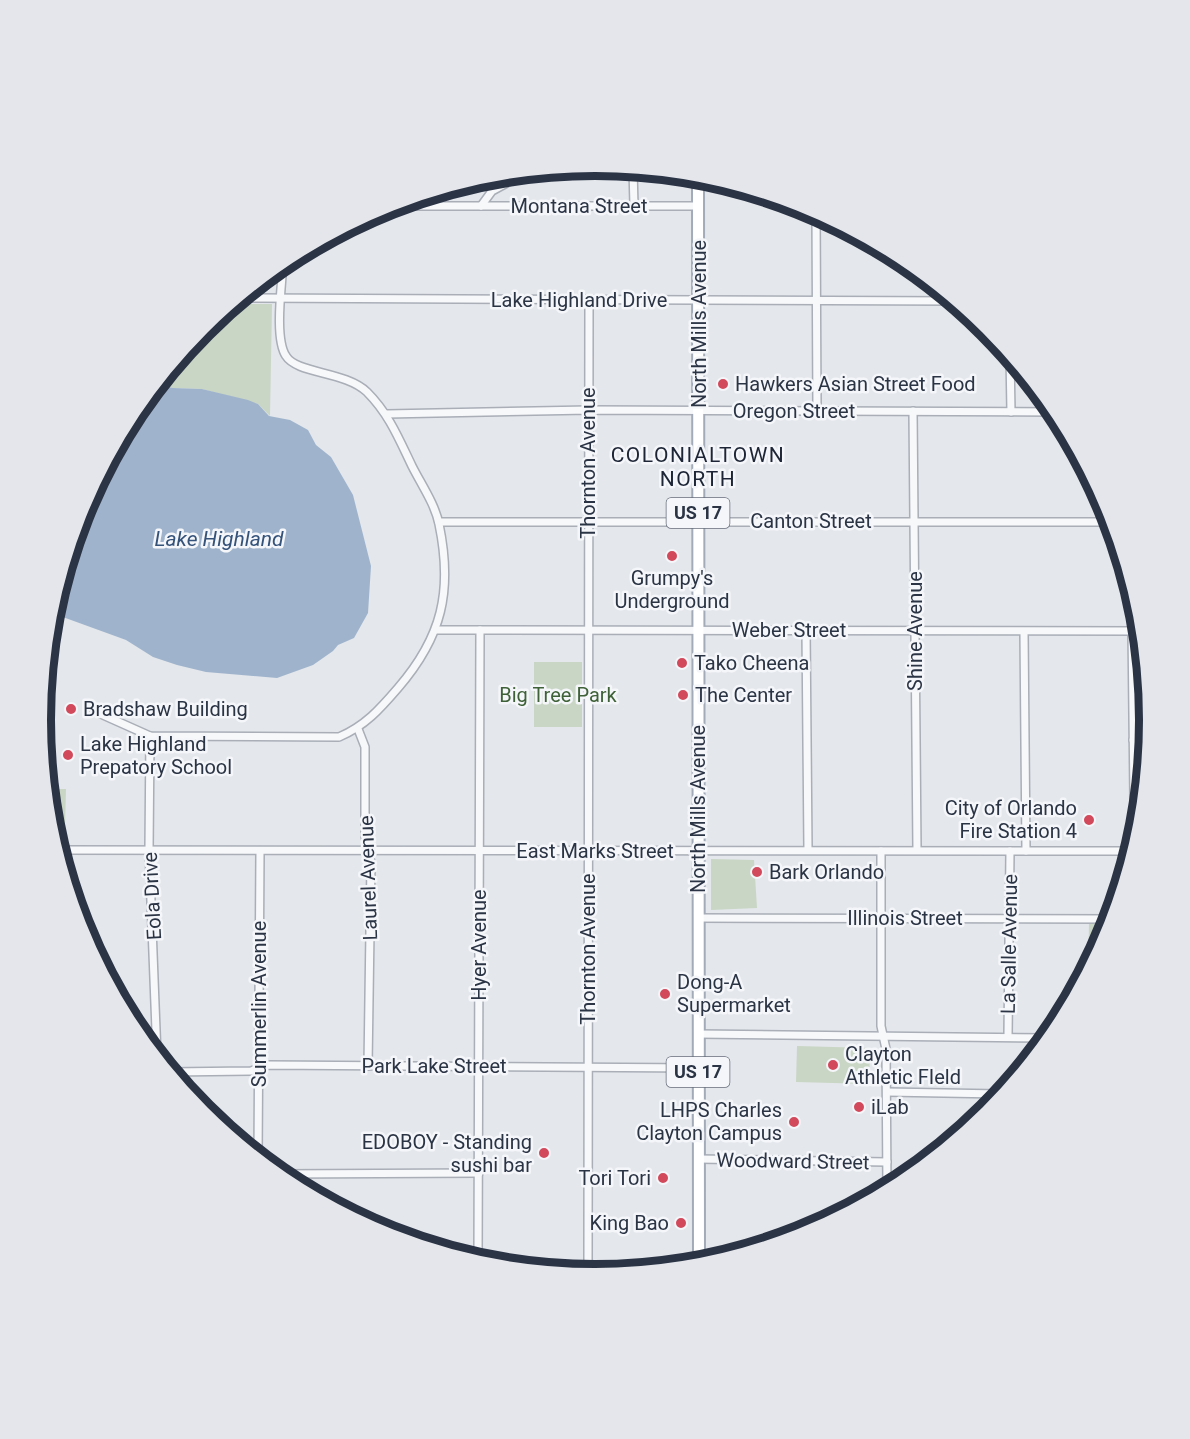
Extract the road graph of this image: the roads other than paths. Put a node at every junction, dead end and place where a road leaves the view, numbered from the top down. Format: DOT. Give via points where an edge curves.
graph roads {
  1 [pos="633,177"];
  2 [pos="507,183"];
  3 [pos="698,186"];
  4 [pos="415,206"];
  5 [pos="481,206"];
  6 [pos="634,206"];
  7 [pos="699,206"];
  8 [pos="816,223"];
  9 [pos="283,274"];
  10 [pos="251,298"];
  11 [pos="282,298"];
  12 [pos="589,300"];
  13 [pos="698,301"];
  14 [pos="817,301"];
  15 [pos="943,301"];
  16 [pos="1010,368"];
  17 [pos="589,410"];
  18 [pos="699,411"];
  19 [pos="817,411"];
  20 [pos="913,411"];
  21 [pos="1011,412"];
  22 [pos="1044,412"];
  23 [pos="387,414"];
  24 [pos="587,521"];
  25 [pos="698,521"];
  26 [pos="915,521"];
  27 [pos="439,522"];
  28 [pos="1102,522"];
  29 [pos="437,630"];
  30 [pos="480,630"];
  31 [pos="699,630"];
  32 [pos="806,630"];
  33 [pos="588,631"];
  34 [pos="914,631"];
  35 [pos="1132,631"];
  36 [pos="1024,632"];
  37 [pos="1135,659"];
  38 [pos="94,711"];
  39 [pos="358,729"];
  40 [pos="150,736"];
  41 [pos="1133,740"];
  42 [pos="1138,740"];
  43 [pos="1134,791"];
  44 [pos="67,850"];
  45 [pos="149,850"];
  46 [pos="369,850"];
  47 [pos="808,850"];
  48 [pos="917,850"];
  49 [pos="260,851"];
  50 [pos="479,851"];
  51 [pos="588,851"];
  52 [pos="698,851"];
  53 [pos="881,851"];
  54 [pos="1010,851"];
  55 [pos="1026,851"];
  56 [pos="1122,851"];
  57 [pos="1008,917"];
  58 [pos="698,918"];
  59 [pos="882,919"];
  60 [pos="1101,919"];
  61 [pos="698,1034"];
  62 [pos="883,1037"];
  63 [pos="1008,1037"];
  64 [pos="1036,1038"];
  65 [pos="156,1041"];
  66 [pos="368,1066"];
  67 [pos="480,1066"];
  68 [pos="588,1067"];
  69 [pos="260,1068"];
  70 [pos="698,1068"];
  71 [pos="181,1072"];
  72 [pos="886,1092"];
  73 [pos="989,1094"];
  74 [pos="258,1146"];
  75 [pos="698,1159"];
  76 [pos="887,1162"];
  77 [pos="479,1173"];
  78 [pos="296,1174"];
  79 [pos="888,1178"];
  80 [pos="478,1251"];
  81 [pos="699,1253"];
  82 [pos="588,1264"];
  1 -- 6 [label="street"];
  2 -- 5 [label="street" via="492,191"];
  3 -- 7 [label="main road, North Mills Avenue / US 17"];
  4 -- 5 [label="street, Montana Street"];
  5 -- 6 [label="street, Montana Street"];
  6 -- 7 [label="street, Montana Street"];
  7 -- 13 [label="main road, North Mills Avenue / US 17"];
  8 -- 14 [label="street"];
  9 -- 11 [label="street"];
  10 -- 11 [label="street, Lake Highland Drive"];
  11 -- 12 [label="street, Lake Highland Drive"];
  11 -- 23 [label="street" via="280,344 287,358 295,366 347,379 365,390"];
  12 -- 13 [label="street, Lake Highland Drive"];
  12 -- 17 [label="street, Thornton Avenue"];
  13 -- 14 [label="street, Lake Highland Drive"];
  13 -- 18 [label="main road, North Mills Avenue / US 17"];
  14 -- 15 [label="street, Lake Highland Drive"];
  14 -- 19 [label="street"];
  16 -- 21 [label="street"];
  17 -- 18 [label="street, Oregon Street"];
  17 -- 23 [label="street, Oregon Street"];
  17 -- 24 [label="street, Thornton Avenue"];
  18 -- 19 [label="street, Oregon Street"];
  18 -- 25 [label="main road, North Mills Avenue / US 17"];
  19 -- 20 [label="street, Oregon Street"];
  20 -- 21 [label="street, Oregon Street"];
  20 -- 26 [label="street, Shine Avenue"];
  21 -- 22 [label="street, Oregon Street"];
  23 -- 27 [label="street"];
  24 -- 25 [label="street, Canton Street"];
  24 -- 27 [label="street, Canton Street"];
  24 -- 33 [label="street, Thornton Avenue"];
  25 -- 26 [label="street, Canton Street"];
  25 -- 31 [label="main road, North Mills Avenue / US 17"];
  26 -- 28 [label="street, Canton Street"];
  26 -- 34 [label="street, Shine Avenue"];
  27 -- 29 [label="street" via="443,588"];
  29 -- 30 [label="street, Weber Street"];
  29 -- 39 [label="street" via="412,672"];
  30 -- 33 [label="street, Weber Street"];
  30 -- 50 [label="street, Hyer Avenue"];
  31 -- 32 [label="street, Weber Street"];
  31 -- 33 [label="street, Weber Street"];
  31 -- 52 [label="main road, North Mills Avenue / US 17"];
  32 -- 34 [label="street, Weber Street"];
  32 -- 47 [label="street"];
  33 -- 51 [label="street, Thornton Avenue"];
  34 -- 36 [label="street, Weber Street"];
  34 -- 48 [label="street, Shine Avenue"];
  35 -- 36 [label="street, Weber Street"];
  36 -- 55 [label="street, La Salle Avenue"];
  37 -- 41 [label="street"];
  38 -- 40 [label="street"];
  39 -- 40 [label="street" via="339,736"];
  39 -- 46 [label="street, Laurel Avenue" via="365,747 365,836"];
  40 -- 45 [label="street, Eola Drive"];
  41 -- 42 [label="street"];
  41 -- 43 [label="street"];
  44 -- 45 [label="street, East Marks Street"];
  45 -- 49 [label="street, East Marks Street"];
  45 -- 65 [label="street, Eola Drive"];
  46 -- 49 [label="street, East Marks Street"];
  46 -- 50 [label="street, East Marks Street"];
  46 -- 66 [label="street, Laurel Avenue"];
  47 -- 52 [label="street, East Marks Street"];
  47 -- 53 [label="street, East Marks Street"];
  48 -- 53 [label="street, East Marks Street"];
  48 -- 54 [label="street, East Marks Street"];
  49 -- 69 [label="street, Summerlin Avenue"];
  50 -- 51 [label="street, East Marks Street"];
  50 -- 67 [label="street, Hyer Avenue"];
  51 -- 52 [label="street, East Marks Street"];
  51 -- 68 [label="street, Thornton Avenue"];
  52 -- 58 [label="main road, North Mills Avenue / US 17"];
  53 -- 59 [label="street"];
  54 -- 55 [label="street, East Marks Street"];
  54 -- 57 [label="street, La Salle Avenue"];
  55 -- 56 [label="street, East Marks Street"];
  57 -- 59 [label="street, Illinois Street"];
  57 -- 60 [label="street, Illinois Street"];
  57 -- 63 [label="street, La Salle Avenue"];
  58 -- 59 [label="street, Illinois Street"];
  58 -- 61 [label="main road, North Mills Avenue / US 17"];
  59 -- 62 [label="street"];
  61 -- 62 [label="street"];
  61 -- 70 [label="main road, North Mills Avenue / US 17"];
  62 -- 63 [label="street"];
  62 -- 72 [label="street"];
  63 -- 64 [label="street"];
  66 -- 67 [label="street, Park Lake Street"];
  66 -- 69 [label="street, Park Lake Street"];
  67 -- 68 [label="street, Park Lake Street"];
  67 -- 77 [label="street, Hyer Avenue"];
  68 -- 70 [label="street, Park Lake Street"];
  68 -- 82 [label="street, Thornton Avenue"];
  69 -- 71 [label="street, Park Lake Street"];
  69 -- 74 [label="street, Summerlin Avenue"];
  70 -- 75 [label="main road, North Mills Avenue / US 17"];
  72 -- 73 [label="street"];
  72 -- 76 [label="street"];
  75 -- 76 [label="street, Woodward Street"];
  75 -- 81 [label="main road, North Mills Avenue / US 17"];
  76 -- 79 [label="street"];
  77 -- 78 [label="street"];
  77 -- 80 [label="street, Hyer Avenue"];
}
